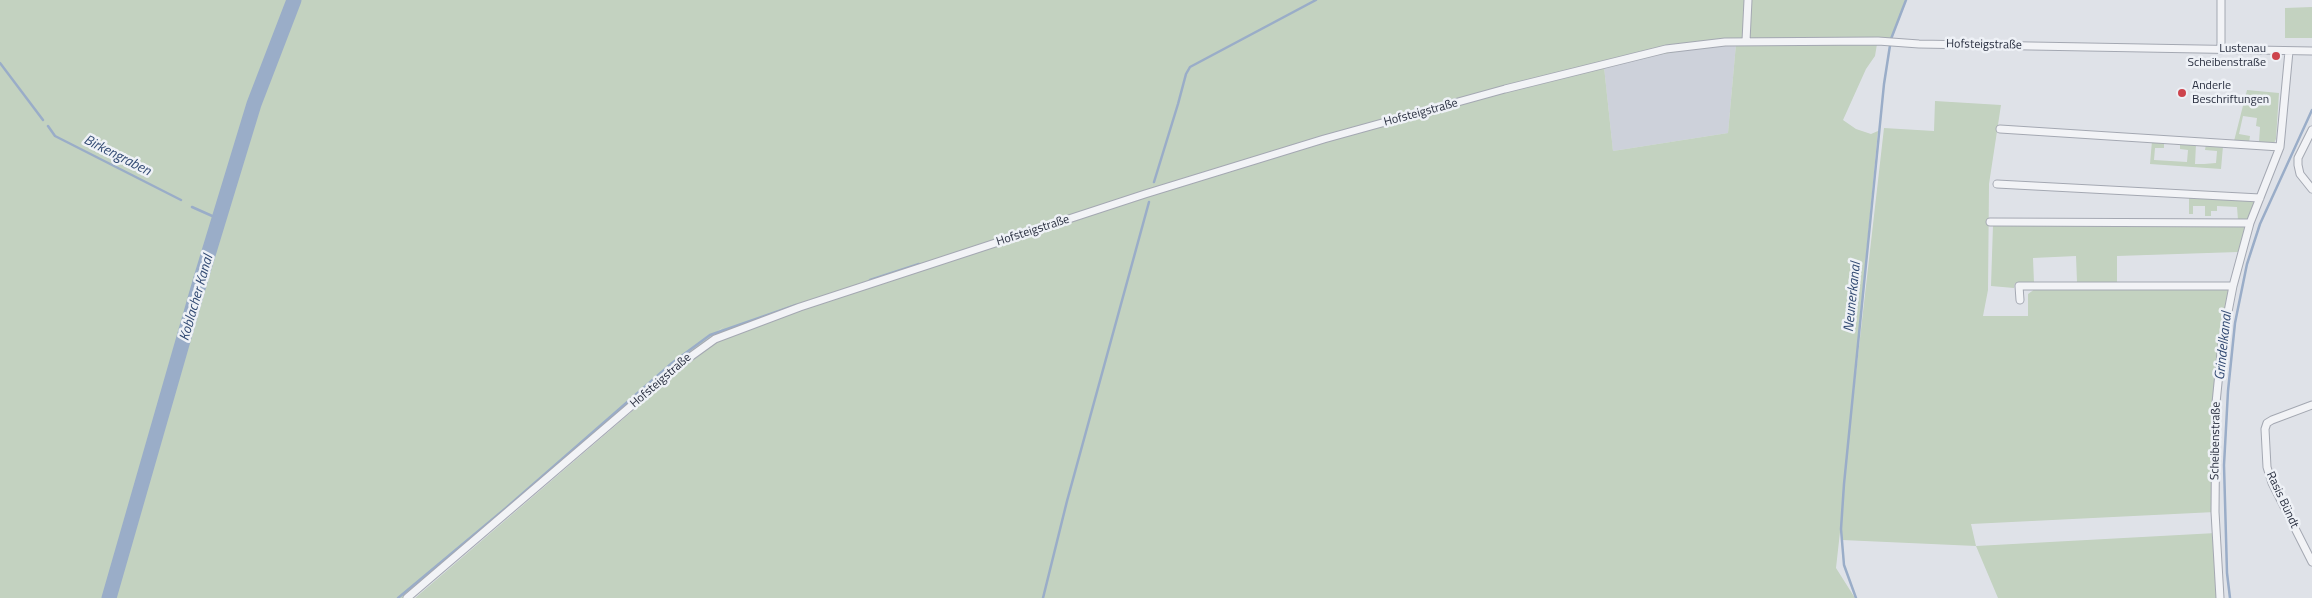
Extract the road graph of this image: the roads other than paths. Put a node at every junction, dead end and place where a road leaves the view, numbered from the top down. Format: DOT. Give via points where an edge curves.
graph roads {
  1 [pos="1748,0"];
  2 [pos="2221,0"];
  3 [pos="1746,41"];
  4 [pos="2221,50"];
  5 [pos="2289,51"];
  6 [pos="2312,51"];
  7 [pos="2000,130"];
  8 [pos="2312,130"];
  9 [pos="2280,147"];
  10 [pos="1997,184"];
  11 [pos="2312,188"];
  12 [pos="2260,198"];
  13 [pos="1990,222"];
  14 [pos="2250,223"];
  15 [pos="2233,286"];
  16 [pos="2020,300"];
  17 [pos="2312,405"];
  18 [pos="2312,562"];
  19 [pos="407,598"];
  20 [pos="2220,598"];
  1 -- 3 [label="street"];
  2 -- 4 [label="street"];
  3 -- 4 [label="street, Hofsteigstraße"];
  3 -- 19 [label="street, Hofsteigstraße" via="1666,50 1505,89 1324,139 1144,194 715,338 679,365"];
  4 -- 5 [label="street, Hofsteigstraße"];
  5 -- 6 [label="street, Hofsteigstraße"];
  5 -- 9 [label="street, Scheibenstraße"];
  7 -- 9 [label="street"];
  8 -- 11 [label="street" via="2298,158 2298,165 2300,174"];
  9 -- 12 [label="street, Scheibenstraße"];
  10 -- 12 [label="street"];
  12 -- 14 [label="street, Scheibenstraße"];
  13 -- 14 [label="street"];
  14 -- 15 [label="street, Scheibenstraße"];
  15 -- 16 [label="street" via="2019,286"];
  15 -- 20 [label="street, Scheibenstraße" via="2222,344 2216,403 2215,512"];
  17 -- 18 [label="street, Rasis Bündt" via="2272,420 2266,429 2267,467 2272,483"];
}
